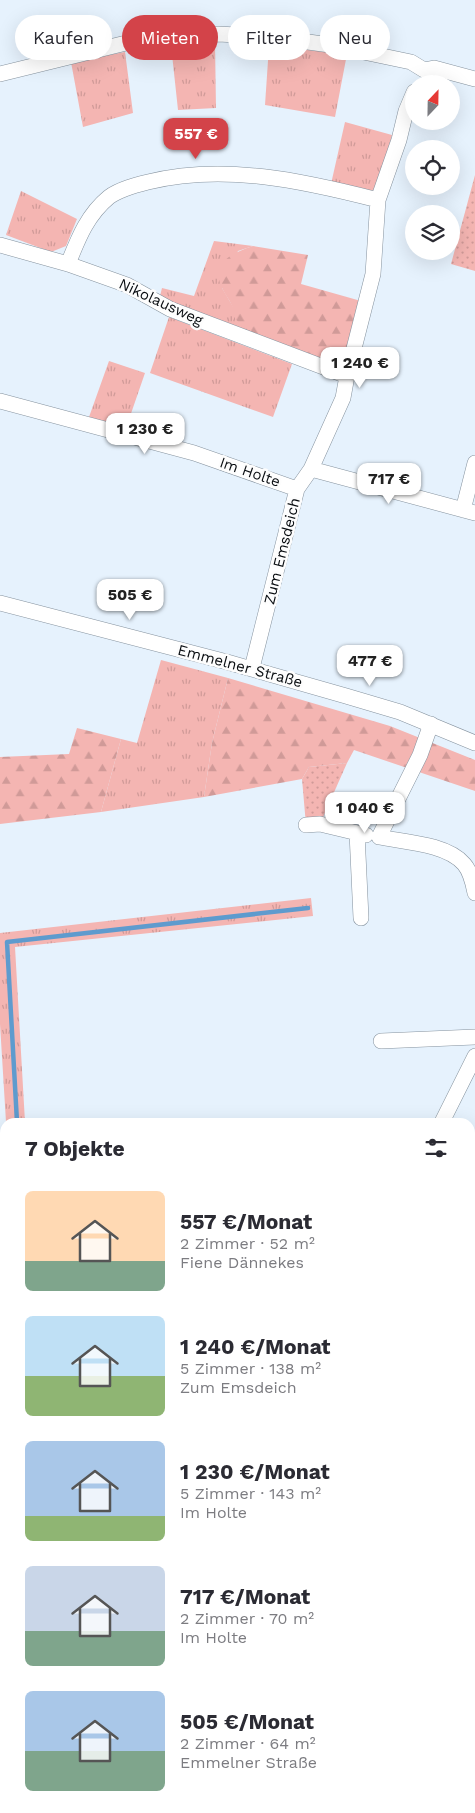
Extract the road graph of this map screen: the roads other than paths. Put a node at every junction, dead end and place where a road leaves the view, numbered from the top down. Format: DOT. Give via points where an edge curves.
graph roads {
  1 [pos="0,74"];
  2 [pos="419,75"];
  3 [pos="423,75"];
  4 [pos="475,79"];
  5 [pos="405,115"];
  6 [pos="378,200"];
  7 [pos="0,245"];
  8 [pos="68,264"];
  9 [pos="347,376"];
  10 [pos="0,401"];
  11 [pos="475,463"];
  12 [pos="311,469"];
  13 [pos="297,489"];
  14 [pos="469,511"];
  15 [pos="0,603"];
  16 [pos="252,668"];
  17 [pos="431,724"];
  18 [pos="475,743"];
  19 [pos="306,825"];
  20 [pos="357,833"];
  21 [pos="379,837"];
  22 [pos="475,893"];
  23 [pos="360,918"];
  24 [pos="475,1037"];
  25 [pos="381,1041"];
  26 [pos="475,1056"];
  27 [pos="444,1118"];
  1 -- 2 [label="street" via="126,44 218,34 330,45 411,62"];
  3 -- 4 [label="street" via="434,68"];
  5 -- 6 [label="street, Zum Emsdeich"];
  6 -- 8 [label="street" via="322,186 244,174 167,177 135,185 110,196 83,227"];
  6 -- 9 [label="street, Zum Emsdeich" via="374,274"];
  7 -- 8 [label="street, Nikolausweg"];
  8 -- 9 [label="street, Nikolausweg" via="127,285 170,309"];
  9 -- 12 [label="street, Zum Emsdeich" via="343,398"];
  10 -- 13 [label="street, Im Holte" via="194,453"];
  11 -- 14 [label="street"];
  12 -- 13 [label="street, Zum Emsdeich"];
  12 -- 14 [label="street"];
  13 -- 16 [label="street, Zum Emsdeich"];
  15 -- 16 [label="street, Emmelner Straße"];
  16 -- 17 [label="street, Emmelner Straße"];
  17 -- 18 [label="street, Emmelner Straße"];
  17 -- 21 [label="street" via="420,755"];
  19 -- 20 [label="street" via="320,824"];
  20 -- 21 [label="street"];
  20 -- 23 [label="street"];
  21 -- 22 [label="street" via="443,849 465,864"];
  24 -- 25 [label="street"];
  26 -- 27 [label="street"];
}
